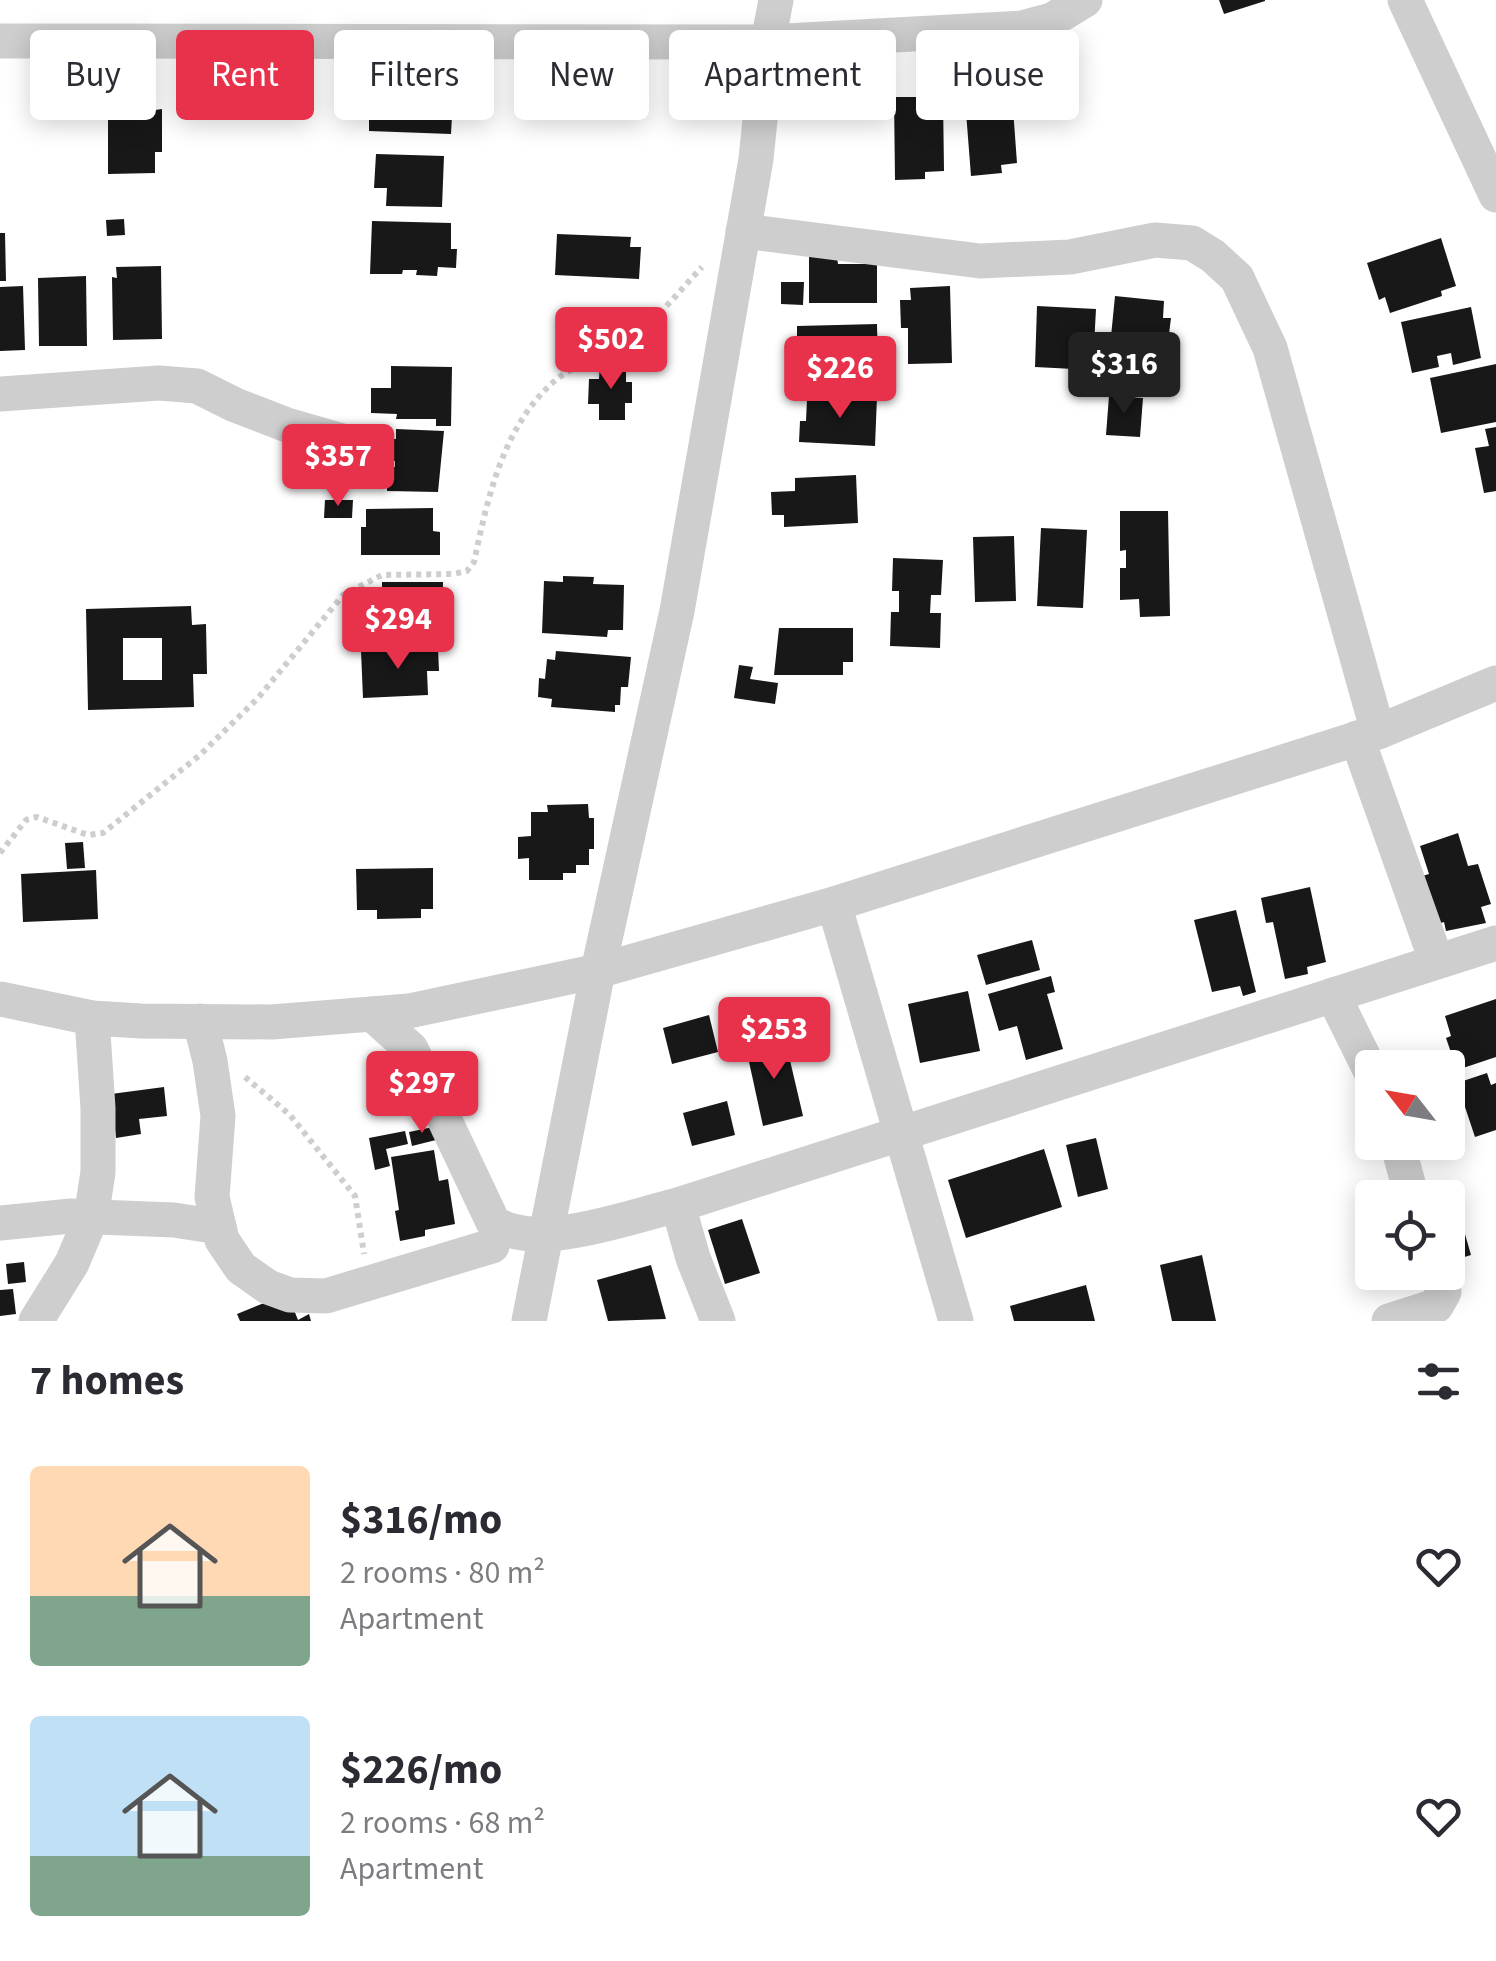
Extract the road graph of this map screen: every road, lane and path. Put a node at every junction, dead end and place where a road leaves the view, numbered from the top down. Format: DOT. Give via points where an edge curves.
graph roads {
  1 [pos="776,0"];
  2 [pos="1085,0"];
  3 [pos="1405,0"];
  4 [pos="770,30"];
  5 [pos="896,35"];
  6 [pos="0,41"];
  7 [pos="669,42"];
  8 [pos="760,120"];
  9 [pos="1496,195"];
  10 [pos="743,231"];
  11 [pos="0,394"];
  12 [pos="360,446"];
  13 [pos="1496,683"];
  14 [pos="1367,735"];
  15 [pos="0,853"];
  16 [pos="834,904"];
  17 [pos="1496,943"];
  18 [pos="1436,960"];
  19 [pos="598,970"];
  20 [pos="1332,995"];
  21 [pos="0,999"];
  22 [pos="372,1014"];
  23 [pos="92,1018"];
  24 [pos="202,1030"];
  25 [pos="1360,1050"];
  26 [pos="901,1132"];
  27 [pos="678,1205"];
  28 [pos="91,1218"];
  29 [pos="0,1223"];
  30 [pos="219,1227"];
  31 [pos="547,1236"];
  32 [pos="492,1246"];
  33 [pos="366,1286"];
  34 [pos="1443,1290"];
  35 [pos="1404,1319"];
  36 [pos="36,1321"];
  37 [pos="529,1321"];
  38 [pos="718,1321"];
  39 [pos="956,1321"];
  1 -- 4 [label="street"];
  2 -- 5 [label="street" via="1022,28"];
  3 -- 9 [label="street"];
  6 -- 7 [label="street"];
  8 -- 10 [label="street"];
  10 -- 14 [label="street" via="980,260 1070,256 1155,240 1192,243 1213,256 1237,278 1270,348"];
  10 -- 15 [label="path" via="633,337 570,370 538,397 491,483 467,570 382,575 343,594 258,698 103,833 88,835 38,817 26,820"];
  10 -- 19 [label="street" via="677,612"];
  11 -- 12 [label="street" via="159,382 197,386 287,425"];
  13 -- 14 [label="street"];
  14 -- 16 [label="street"];
  14 -- 18 [label="street"];
  16 -- 19 [label="street"];
  16 -- 26 [label="street"];
  17 -- 18 [label="street"];
  18 -- 20 [label="street"];
  19 -- 22 [label="street"];
  19 -- 31 [label="street"];
  20 -- 25 [label="street"];
  20 -- 26 [label="street"];
  21 -- 23 [label="street"];
  22 -- 24 [label="street"];
  22 -- 31 [label="street" via="412,1049 493,1222 504,1231"];
  23 -- 24 [label="street"];
  23 -- 28 [label="street" via="98,1172"];
  24 -- 30 [label="street" via="218,1116 212,1197"];
  24 -- 33 [label="path" via="290,1115 355,1196"];
  26 -- 27 [label="street"];
  26 -- 39 [label="street"];
  27 -- 31 [label="street"];
  27 -- 38 [label="street"];
  28 -- 29 [label="street"];
  28 -- 30 [label="street"];
  28 -- 36 [label="street"];
  30 -- 33 [label="street" via="241,1268 268,1287 326,1296"];
  31 -- 37 [label="street"];
  32 -- 33 [label="street"];
  34 -- 35 [label="street" via="1436,1306"];
}
